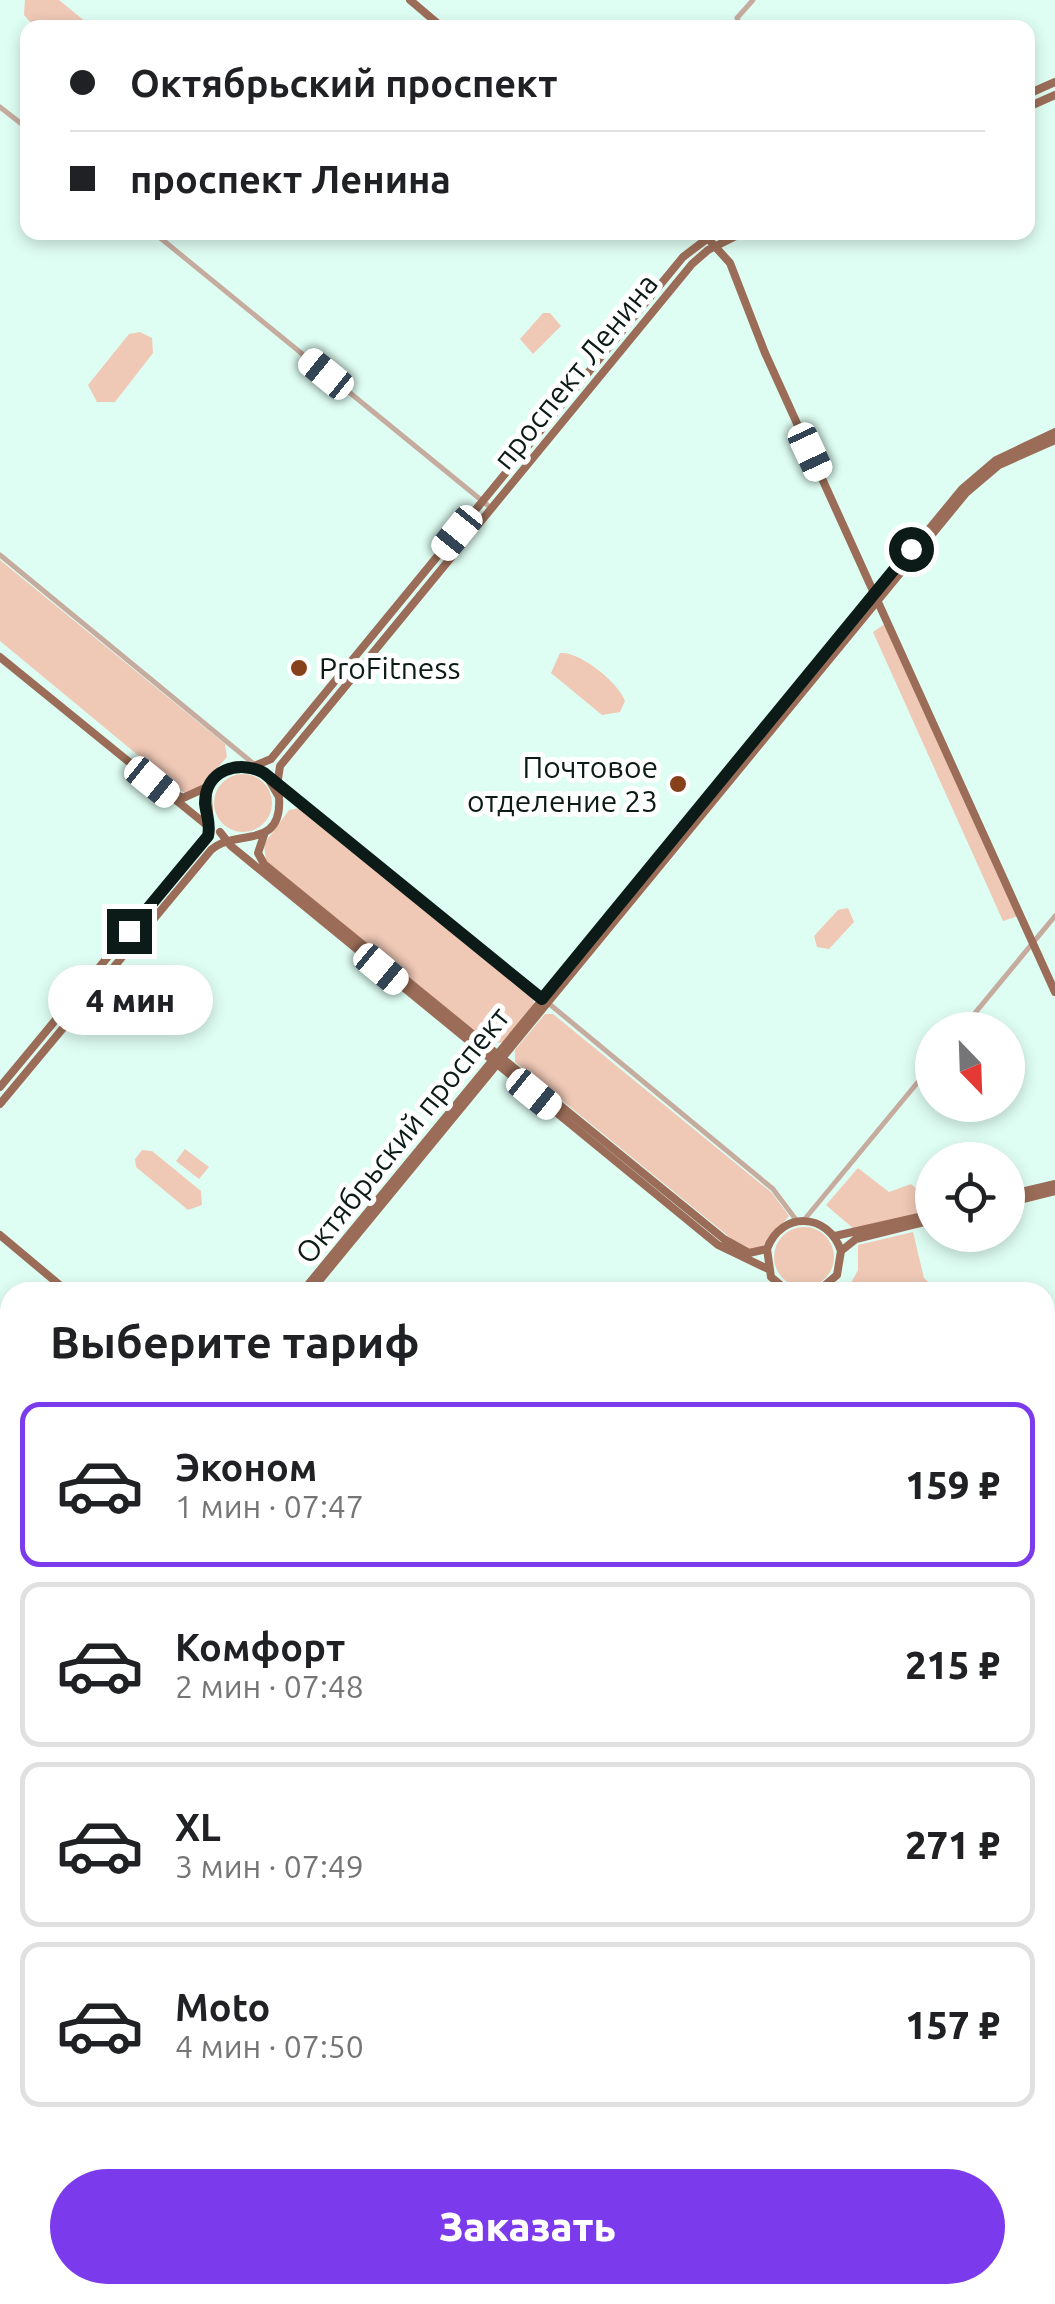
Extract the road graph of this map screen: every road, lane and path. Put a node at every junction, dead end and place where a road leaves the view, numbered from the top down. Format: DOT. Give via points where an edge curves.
graph roads {
  1 [pos="410,0"];
  2 [pos="434,20"];
  3 [pos="0,107"];
  4 [pos="20,123"];
  5 [pos="163,240"];
  6 [pos="701,240"];
  7 [pos="712,240"];
  8 [pos="728,240"];
  9 [pos="716,246"];
  10 [pos="1055,432"];
  11 [pos="1055,440"];
  12 [pos="483,501"];
  13 [pos="491,508"];
  14 [pos="0,555"];
  15 [pos="876,596"];
  16 [pos="0,654"];
  17 [pos="256,768"];
  18 [pos="274,783"];
  19 [pos="210,784"];
  20 [pos="219,831"];
  21 [pos="265,832"];
  22 [pos="1055,916"];
  23 [pos="1034,943"];
  24 [pos="1055,992"];
  25 [pos="545,1001"];
  26 [pos="976,1012"];
  27 [pos="497,1060"];
  28 [pos="915,1086"];
  29 [pos="0,1087"];
  30 [pos="0,1104"];
  31 [pos="1055,1184"];
  32 [pos="1055,1192"];
  33 [pos="1025,1194"];
  34 [pos="1025,1196"];
  35 [pos="383,1198"];
  36 [pos="818,1205"];
  37 [pos="801,1220"];
  38 [pos="915,1220"];
  39 [pos="915,1222"];
  40 [pos="822,1224"];
  41 [pos="0,1236"];
  42 [pos="834,1236"];
  43 [pos="767,1249"];
  44 [pos="840,1251"];
  45 [pos="768,1270"];
  46 [pos="56,1282"];
  47 [pos="311,1282"];
  48 [pos="318,1282"];
  49 [pos="775,1282"];
  50 [pos="829,1282"];
  1 -- 2 [label="main road"];
  3 -- 4 [label="street"];
  5 -- 12 [label="street"];
  6 -- 12 [label="main road, проспект Ленина"];
  7 -- 9 [label="main road"];
  8 -- 9 [label="main road, проспект Ленина"];
  9 -- 13 [label="main road, проспект Ленина" via="692,264"];
  9 -- 15 [label="main road" via="730,263"];
  10 -- 15 [label="main road, Октябрьский проспект" via="980,472"];
  11 -- 15 [label="main road, Октябрьский проспект" via="999,465 975,484"];
  12 -- 13 [label="street"];
  12 -- 17 [label="main road, проспект Ленина" via="272,759"];
  13 -- 18 [label="main road, проспект Ленина" via="280,766"];
  14 -- 17 [label="street"];
  15 -- 23 [label="main road"];
  15 -- 25 [label="main road, Октябрьский проспект"];
  16 -- 19 [label="main road" via="175,796 189,797"];
  16 -- 20 [label="main road"];
  17 -- 18 [label="main road"];
  17 -- 19 [label="main road" via="225,770"];
  18 -- 21 [label="main road" via="278,813"];
  18 -- 25 [label="street"];
  19 -- 20 [label="main road" via="205,802"];
  20 -- 21 [label="main road"];
  20 -- 27 [label="main road"];
  20 -- 29 [label="main road" via="202,843"];
  20 -- 30 [label="main road" via="211,850"];
  21 -- 27 [label="main road" via="258,847 264,864"];
  22 -- 23 [label="street"];
  23 -- 24 [label="main road"];
  23 -- 26 [label="street"];
  25 -- 27 [label="main road, Октябрьский проспект"];
  25 -- 37 [label="street" via="773,1189"];
  27 -- 35 [label="main road, Октябрьский проспект"];
  27 -- 43 [label="main road" via="733,1245 753,1254"];
  27 -- 45 [label="main road" via="718,1245"];
  28 -- 36 [label="street"];
  31 -- 33 [label="main road"];
  32 -- 34 [label="main road"];
  35 -- 47 [label="main road, Октябрьский проспект"];
  35 -- 48 [label="main road, Октябрьский проспект"];
  36 -- 37 [label="street"];
  36 -- 40 [label="street"];
  37 -- 40 [label="main road"];
  37 -- 43 [label="main road" via="778,1230"];
  38 -- 42 [label="main road"];
  39 -- 44 [label="main road" via="856,1238"];
  40 -- 42 [label="main road"];
  41 -- 46 [label="main road"];
  42 -- 44 [label="main road"];
  43 -- 45 [label="main road"];
  44 -- 50 [label="main road" via="837,1275"];
  45 -- 49 [label="main road"];
}
